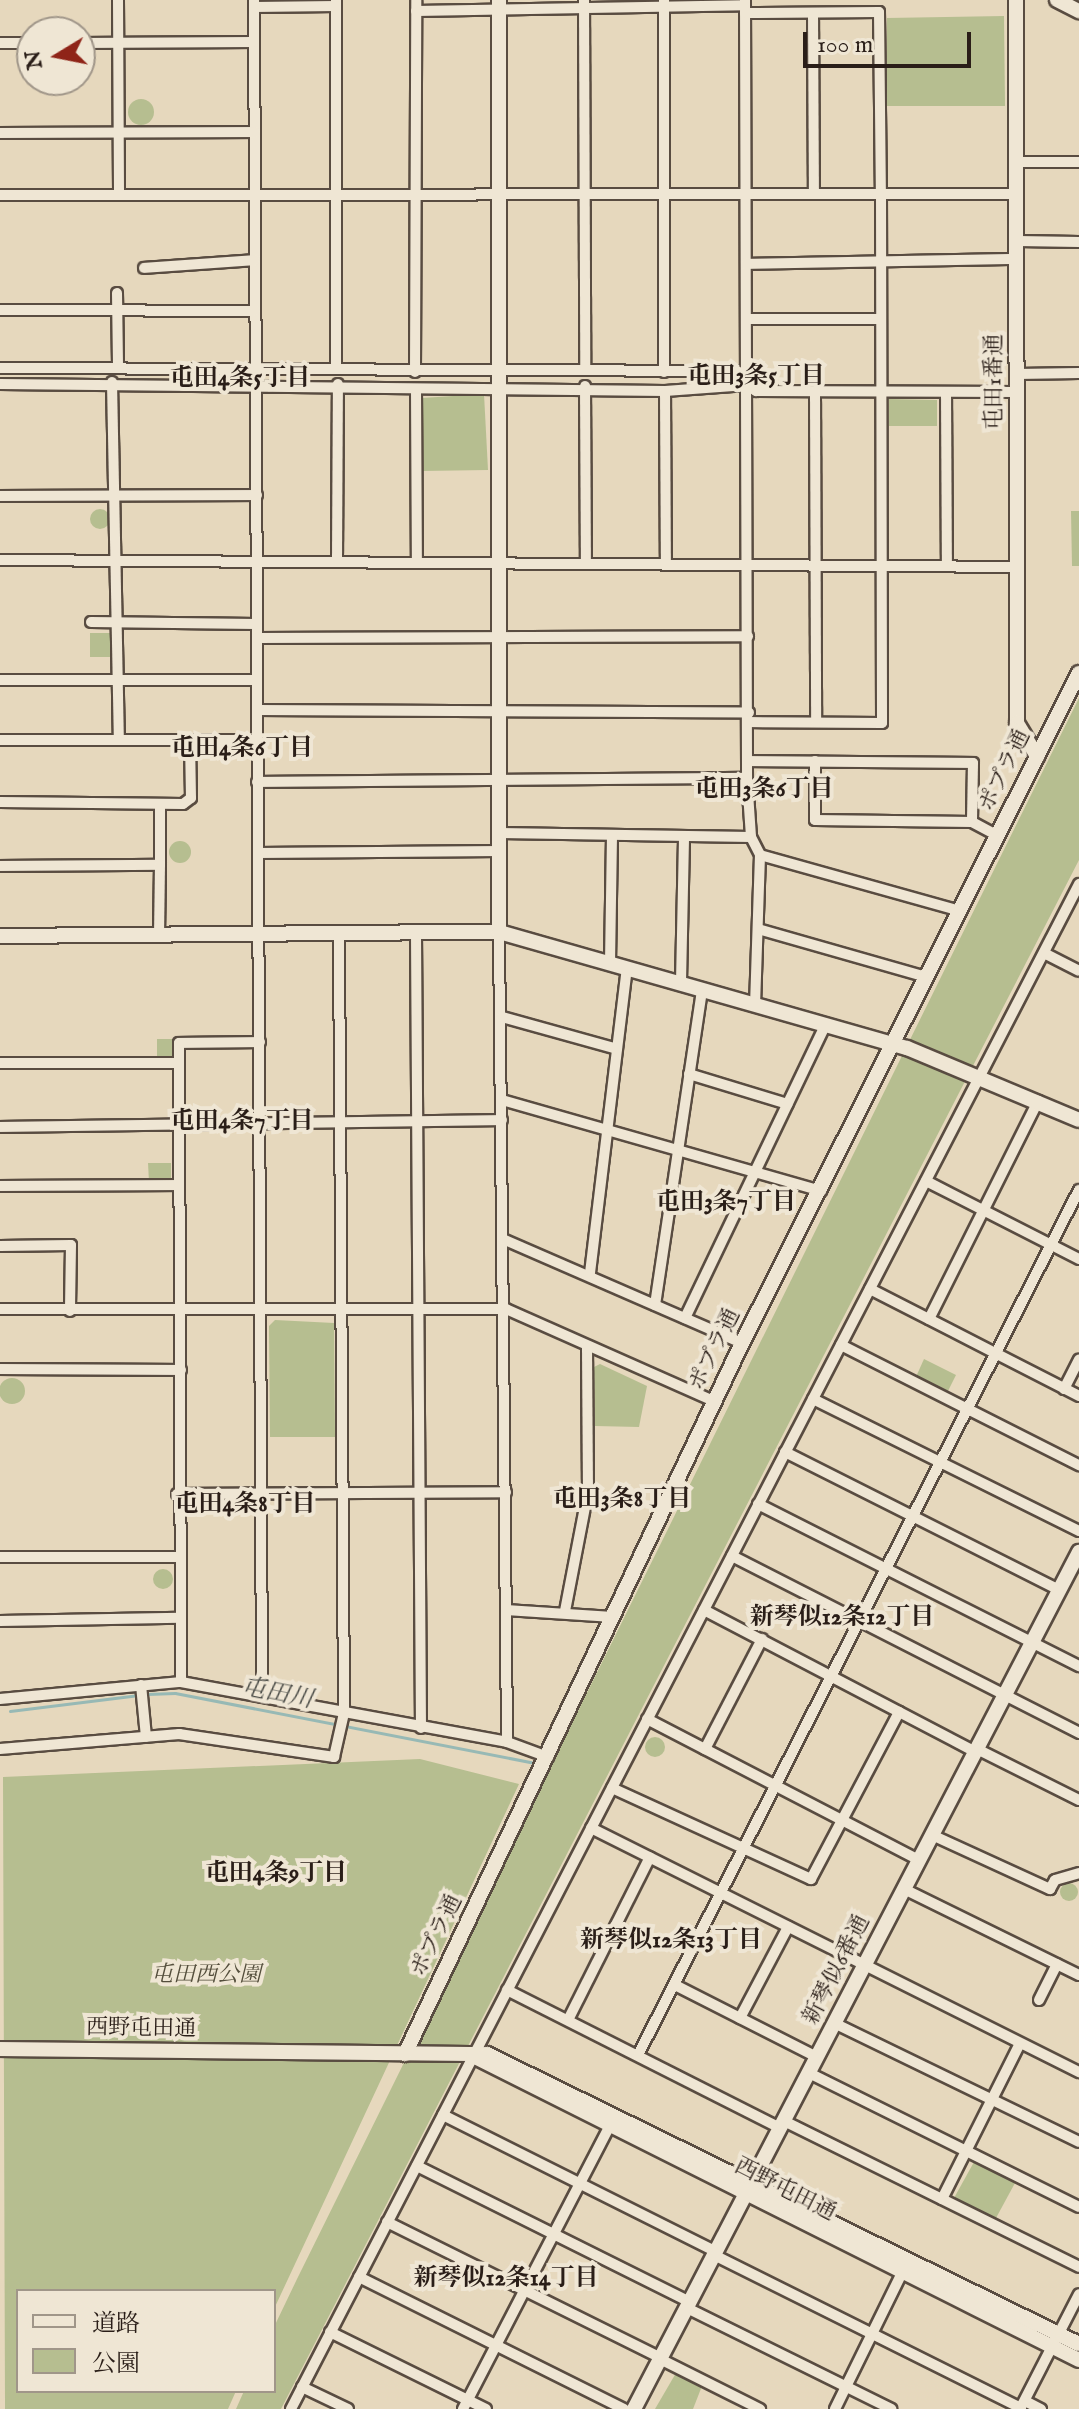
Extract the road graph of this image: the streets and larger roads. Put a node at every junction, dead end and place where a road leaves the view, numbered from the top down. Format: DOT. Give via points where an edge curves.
graph roads {
  1 [pos="118,0"];
  2 [pos="1016,0"];
  3 [pos="1057,0"];
  4 [pos="584,2"];
  5 [pos="254,3"];
  6 [pos="336,3"];
  7 [pos="500,3"];
  8 [pos="664,4"];
  9 [pos="416,5"];
  10 [pos="745,6"];
  11 [pos="1079,11"];
  12 [pos="813,13"];
  13 [pos="254,42"];
  14 [pos="96,43"];
  15 [pos="118,43"];
  16 [pos="118,132"];
  17 [pos="255,132"];
  18 [pos="0,133"];
  19 [pos="1017,162"];
  20 [pos="1079,162"];
  21 [pos="664,192"];
  22 [pos="746,192"];
  23 [pos="416,193"];
  24 [pos="499,193"];
  25 [pos="585,193"];
  26 [pos="814,193"];
  27 [pos="119,194"];
  28 [pos="255,194"];
  29 [pos="337,194"];
  30 [pos="881,194"];
  31 [pos="1018,194"];
  32 [pos="0,195"];
  33 [pos="1018,241"];
  34 [pos="1079,242"];
  35 [pos="1018,259"];
  36 [pos="255,260"];
  37 [pos="746,264"];
  38 [pos="881,265"];
  39 [pos="144,268"];
  40 [pos="117,293"];
  41 [pos="0,310"];
  42 [pos="255,311"];
  43 [pos="117,313"];
  44 [pos="746,319"];
  45 [pos="881,319"];
  46 [pos="336,367"];
  47 [pos="0,368"];
  48 [pos="118,368"];
  49 [pos="256,369"];
  50 [pos="501,369"];
  51 [pos="585,370"];
  52 [pos="415,372"];
  53 [pos="664,372"];
  54 [pos="1079,373"];
  55 [pos="1017,374"];
  56 [pos="112,382"];
  57 [pos="0,384"];
  58 [pos="338,384"];
  59 [pos="256,385"];
  60 [pos="747,385"];
  61 [pos="501,386"];
  62 [pos="585,386"];
  63 [pos="416,390"];
  64 [pos="665,391"];
  65 [pos="815,392"];
  66 [pos="881,392"];
  67 [pos="946,392"];
  68 [pos="1017,392"];
  69 [pos="257,495"];
  70 [pos="0,496"];
  71 [pos="119,497"];
  72 [pos="0,560"];
  73 [pos="118,560"];
  74 [pos="337,561"];
  75 [pos="586,561"];
  76 [pos="666,561"];
  77 [pos="747,561"];
  78 [pos="257,562"];
  79 [pos="417,562"];
  80 [pos="500,562"];
  81 [pos="815,562"];
  82 [pos="881,564"];
  83 [pos="947,565"];
  84 [pos="1018,567"];
  85 [pos="91,622"];
  86 [pos="119,623"];
  87 [pos="256,624"];
  88 [pos="748,636"];
  89 [pos="500,637"];
  90 [pos="257,638"];
  91 [pos="1079,673"];
  92 [pos="120,679"];
  93 [pos="0,680"];
  94 [pos="257,680"];
  95 [pos="257,710"];
  96 [pos="501,712"];
  97 [pos="748,718"];
  98 [pos="816,722"];
  99 [pos="119,739"];
  100 [pos="0,740"];
  101 [pos="257,740"];
  102 [pos="190,741"];
  103 [pos="1037,756"];
  104 [pos="748,761"];
  105 [pos="815,761"];
  106 [pos="747,778"];
  107 [pos="501,780"];
  108 [pos="257,782"];
  109 [pos="0,802"];
  110 [pos="160,804"];
  111 [pos="972,822"];
  112 [pos="500,833"];
  113 [pos="612,835"];
  114 [pos="684,836"];
  115 [pos="998,836"];
  116 [pos="751,837"];
  117 [pos="500,851"];
  118 [pos="258,853"];
  119 [pos="760,855"];
  120 [pos="160,865"];
  121 [pos="0,866"];
  122 [pos="1079,884"];
  123 [pos="1074,906"];
  124 [pos="961,911"];
  125 [pos="758,929"];
  126 [pos="499,932"];
  127 [pos="159,934"];
  128 [pos="339,934"];
  129 [pos="416,934"];
  130 [pos="259,935"];
  131 [pos="0,936"];
  132 [pos="1044,953"];
  133 [pos="610,963"];
  134 [pos="627,968"];
  135 [pos="1079,971"];
  136 [pos="927,977"];
  137 [pos="681,982"];
  138 [pos="702,989"];
  139 [pos="755,1002"];
  140 [pos="502,1017"];
  141 [pos="826,1024"];
  142 [pos="260,1042"];
  143 [pos="894,1043"];
  144 [pos="617,1049"];
  145 [pos="0,1063"];
  146 [pos="179,1063"];
  147 [pos="689,1074"];
  148 [pos="983,1074"];
  149 [pos="502,1100"];
  150 [pos="1038,1101"];
  151 [pos="788,1104"];
  152 [pos="502,1120"];
  153 [pos="1079,1120"];
  154 [pos="418,1121"];
  155 [pos="260,1122"];
  156 [pos="341,1122"];
  157 [pos="178,1125"];
  158 [pos="0,1127"];
  159 [pos="607,1128"];
  160 [pos="679,1150"];
  161 [pos="756,1172"];
  162 [pos="926,1181"];
  163 [pos="178,1185"];
  164 [pos="0,1186"];
  165 [pos="1079,1190"];
  166 [pos="821,1191"];
  167 [pos="984,1210"];
  168 [pos="505,1240"];
  169 [pos="1051,1245"];
  170 [pos="0,1246"];
  171 [pos="1079,1259"];
  172 [pos="590,1273"];
  173 [pos="870,1289"];
  174 [pos="655,1305"];
  175 [pos="420,1307"];
  176 [pos="260,1308"];
  177 [pos="341,1308"];
  178 [pos="0,1309"];
  179 [pos="180,1309"];
  180 [pos="506,1309"];
  181 [pos="70,1311"];
  182 [pos="685,1318"];
  183 [pos="929,1319"];
  184 [pos="742,1343"];
  185 [pos="841,1345"];
  186 [pos="587,1347"];
  187 [pos="997,1353"];
  188 [pos="1079,1360"];
  189 [pos="0,1369"];
  190 [pos="181,1370"];
  191 [pos="1064,1389"];
  192 [pos="1079,1396"];
  193 [pos="813,1399"];
  194 [pos="714,1401"];
  195 [pos="968,1409"];
  196 [pos="785,1452"];
  197 [pos="940,1462"];
  198 [pos="1079,1465"];
  199 [pos="420,1492"];
  200 [pos="506,1492"];
  201 [pos="260,1493"];
  202 [pos="341,1493"];
  203 [pos="177,1494"];
  204 [pos="758,1504"];
  205 [pos="913,1517"];
  206 [pos="1079,1531"];
  207 [pos="1079,1552"];
  208 [pos="732,1556"];
  209 [pos="0,1557"];
  210 [pos="178,1557"];
  211 [pos="886,1569"];
  212 [pos="1059,1590"];
  213 [pos="506,1610"];
  214 [pos="704,1610"];
  215 [pos="565,1611"];
  216 [pos="613,1617"];
  217 [pos="180,1618"];
  218 [pos="0,1621"];
  219 [pos="858,1621"];
  220 [pos="762,1639"];
  221 [pos="1032,1643"];
  222 [pos="1079,1666"];
  223 [pos="830,1675"];
  224 [pos="181,1682"];
  225 [pos="141,1685"];
  226 [pos="1004,1696"];
  227 [pos="262,1697"];
  228 [pos="0,1699"];
  229 [pos="899,1712"];
  230 [pos="344,1713"];
  231 [pos="647,1719"];
  232 [pos="421,1728"];
  233 [pos="1079,1733"];
  234 [pos="146,1737"];
  235 [pos="507,1742"];
  236 [pos="0,1749"];
  237 [pos="705,1749"];
  238 [pos="976,1750"];
  239 [pos="548,1757"];
  240 [pos="773,1784"];
  241 [pos="612,1788"];
  242 [pos="1079,1800"];
  243 [pos="842,1820"];
  244 [pos="591,1828"];
  245 [pos="932,1835"];
  246 [pos="742,1848"];
  247 [pos="650,1857"];
  248 [pos="919,1860"];
  249 [pos="1079,1873"];
  250 [pos="904,1889"];
  251 [pos="722,1893"];
  252 [pos="788,1927"];
  253 [pos="1057,1964"];
  254 [pos="864,1966"];
  255 [pos="1079,1975"];
  256 [pos="675,1985"];
  257 [pos="507,1990"];
  258 [pos="1039,2000"];
  259 [pos="740,2018"];
  260 [pos="568,2020"];
  261 [pos="834,2023"];
  262 [pos="1020,2043"];
  263 [pos="0,2049"];
  264 [pos="405,2054"];
  265 [pos="638,2055"];
  266 [pos="473,2056"];
  267 [pos="817,2057"];
  268 [pos="1079,2072"];
  269 [pos="809,2073"];
  270 [pos="992,2100"];
  271 [pos="443,2115"];
  272 [pos="612,2122"];
  273 [pos="782,2125"];
  274 [pos="1079,2142"];
  275 [pos="967,2151"];
  276 [pos="417,2166"];
  277 [pos="580,2185"];
  278 [pos="749,2188"];
  279 [pos="942,2199"];
  280 [pos="1079,2207"];
  281 [pos="387,2222"];
  282 [pos="554,2235"];
  283 [pos="715,2254"];
  284 [pos="905,2267"];
  285 [pos="1079,2267"];
  286 [pos="359,2277"];
  287 [pos="525,2291"];
  288 [pos="1079,2294"];
  289 [pos="688,2305"];
  290 [pos="330,2332"];
  291 [pos="872,2335"];
  292 [pos="1056,2340"];
  293 [pos="1079,2344"];
  294 [pos="496,2345"];
  295 [pos="660,2358"];
  296 [pos="1079,2360"];
  297 [pos="302,2387"];
  298 [pos="846,2387"];
  299 [pos="465,2404"];
  300 [pos="1022,2406"];
  301 [pos="291,2409"];
  302 [pos="348,2409"];
  303 [pos="486,2409"];
  304 [pos="624,2409"];
  305 [pos="634,2409"];
  306 [pos="760,2409"];
  307 [pos="835,2409"];
  308 [pos="891,2409"];
  309 [pos="1041,2409"];
  1 -- 15 [label="street"];
  2 -- 19 [label="street, 屯田1番通"];
  3 -- 11 [label="street"];
  4 -- 7 [label="street"];
  4 -- 8 [label="street"];
  4 -- 25 [label="street"];
  5 -- 6 [label="street"];
  5 -- 13 [label="street"];
  6 -- 29 [label="street"];
  7 -- 9 [label="street"];
  7 -- 24 [label="street"];
  8 -- 10 [label="street"];
  8 -- 21 [label="street"];
  9 -- 23 [label="street"];
  10 -- 12 [label="street"];
  10 -- 22 [label="street"];
  12 -- 26 [label="street"];
  12 -- 30 [label="street" via="879,12"];
  13 -- 15 [label="street"];
  13 -- 17 [label="street"];
  14 -- 15 [label="street"];
  15 -- 16 [label="street"];
  16 -- 17 [label="street"];
  16 -- 18 [label="street"];
  16 -- 27 [label="street"];
  17 -- 28 [label="street"];
  19 -- 20 [label="street"];
  19 -- 31 [label="street, 屯田1番通"];
  21 -- 22 [label="street"];
  21 -- 25 [label="street"];
  21 -- 53 [label="street"];
  22 -- 26 [label="street"];
  22 -- 37 [label="street"];
  23 -- 24 [label="street"];
  23 -- 29 [label="street"];
  23 -- 52 [label="street"];
  24 -- 25 [label="street"];
  24 -- 50 [label="street"];
  25 -- 51 [label="street"];
  26 -- 30 [label="street"];
  27 -- 28 [label="street"];
  27 -- 32 [label="street"];
  28 -- 29 [label="street"];
  28 -- 36 [label="street"];
  29 -- 46 [label="street"];
  30 -- 31 [label="street"];
  30 -- 38 [label="street"];
  31 -- 33 [label="street, 屯田1番通"];
  33 -- 34 [label="street"];
  33 -- 35 [label="street, 屯田1番通"];
  35 -- 38 [label="street"];
  35 -- 55 [label="street, 屯田1番通"];
  36 -- 39 [label="street"];
  36 -- 42 [label="street"];
  37 -- 38 [label="street"];
  37 -- 44 [label="street"];
  38 -- 45 [label="street"];
  40 -- 43 [label="street"];
  41 -- 43 [label="street"];
  42 -- 43 [label="street"];
  42 -- 49 [label="street"];
  43 -- 48 [label="street"];
  44 -- 45 [label="street"];
  44 -- 60 [label="street"];
  45 -- 66 [label="street"];
  46 -- 49 [label="street"];
  46 -- 52 [label="street"];
  47 -- 48 [label="street"];
  48 -- 49 [label="street"];
  49 -- 59 [label="street"];
  50 -- 51 [label="street"];
  50 -- 52 [label="street"];
  50 -- 61 [label="street"];
  51 -- 53 [label="street"];
  53 -- 60 [label="street" via="737,371"];
  54 -- 55 [label="street"];
  55 -- 68 [label="street, 屯田1番通"];
  56 -- 57 [label="street"];
  56 -- 59 [label="street"];
  56 -- 71 [label="street"];
  58 -- 59 [label="street"];
  58 -- 63 [label="street"];
  58 -- 74 [label="street"];
  59 -- 69 [label="street"];
  60 -- 64 [label="street"];
  60 -- 65 [label="street"];
  60 -- 77 [label="street"];
  61 -- 62 [label="street"];
  61 -- 63 [label="street"];
  61 -- 80 [label="street"];
  62 -- 64 [label="street"];
  62 -- 75 [label="street"];
  63 -- 79 [label="street"];
  64 -- 76 [label="street"];
  65 -- 66 [label="street"];
  65 -- 81 [label="street"];
  66 -- 67 [label="street"];
  66 -- 82 [label="street"];
  67 -- 68 [label="street"];
  67 -- 83 [label="street"];
  68 -- 84 [label="street, 屯田1番通"];
  69 -- 71 [label="street"];
  69 -- 78 [label="street"];
  70 -- 71 [label="street"];
  71 -- 73 [label="street"];
  72 -- 73 [label="street"];
  73 -- 78 [label="street"];
  73 -- 86 [label="street"];
  74 -- 78 [label="street"];
  74 -- 79 [label="street"];
  75 -- 76 [label="street"];
  75 -- 80 [label="street"];
  76 -- 77 [label="street"];
  77 -- 81 [label="street"];
  77 -- 88 [label="street"];
  78 -- 87 [label="street"];
  79 -- 80 [label="street"];
  80 -- 89 [label="street"];
  81 -- 82 [label="street"];
  81 -- 98 [label="street"];
  82 -- 83 [label="street"];
  82 -- 98 [label="street" via="882,723"];
  83 -- 84 [label="street"];
  84 -- 103 [label="street, 屯田1番通" via="1017,723"];
  85 -- 86 [label="street"];
  86 -- 87 [label="street"];
  86 -- 92 [label="street"];
  87 -- 90 [label="street"];
  88 -- 89 [label="street"];
  88 -- 97 [label="street"];
  89 -- 90 [label="street"];
  89 -- 96 [label="street"];
  90 -- 94 [label="street"];
  91 -- 103 [label="street, ポプラ通"];
  92 -- 93 [label="street"];
  92 -- 94 [label="street"];
  92 -- 99 [label="street"];
  94 -- 95 [label="street"];
  95 -- 96 [label="street"];
  95 -- 101 [label="street"];
  96 -- 97 [label="street"];
  96 -- 107 [label="street"];
  97 -- 98 [label="street"];
  97 -- 104 [label="street"];
  99 -- 100 [label="street"];
  99 -- 102 [label="street"];
  101 -- 102 [label="street"];
  101 -- 108 [label="street"];
  102 -- 110 [label="street" via="191,798"];
  103 -- 115 [label="street, ポプラ通"];
  104 -- 105 [label="street"];
  104 -- 106 [label="street"];
  105 -- 111 [label="street" via="815,820"];
  105 -- 111 [label="street" via="973,763"];
  106 -- 107 [label="street"];
  106 -- 116 [label="street"];
  107 -- 108 [label="street"];
  107 -- 112 [label="street"];
  108 -- 118 [label="street"];
  109 -- 110 [label="street"];
  110 -- 120 [label="street"];
  111 -- 115 [label="street"];
  112 -- 113 [label="street"];
  112 -- 117 [label="street"];
  113 -- 114 [label="street"];
  113 -- 133 [label="street"];
  114 -- 116 [label="street"];
  114 -- 137 [label="street"];
  115 -- 124 [label="street, ポプラ通"];
  116 -- 119 [label="street"];
  117 -- 118 [label="street"];
  117 -- 126 [label="street"];
  118 -- 130 [label="street"];
  119 -- 124 [label="street"];
  119 -- 125 [label="street"];
  120 -- 121 [label="street"];
  120 -- 127 [label="street"];
  122 -- 123 [label="street"];
  123 -- 132 [label="street"];
  124 -- 136 [label="street, ポプラ通"];
  125 -- 136 [label="street"];
  125 -- 139 [label="street"];
  126 -- 129 [label="street"];
  126 -- 133 [label="street"];
  126 -- 140 [label="street"];
  127 -- 130 [label="street"];
  127 -- 131 [label="street"];
  128 -- 129 [label="street"];
  128 -- 130 [label="street"];
  128 -- 156 [label="street"];
  129 -- 154 [label="street"];
  130 -- 142 [label="street"];
  132 -- 135 [label="street"];
  132 -- 148 [label="street"];
  133 -- 134 [label="street"];
  134 -- 137 [label="street"];
  134 -- 144 [label="street"];
  136 -- 143 [label="street, ポプラ通"];
  137 -- 138 [label="street"];
  138 -- 139 [label="street"];
  138 -- 147 [label="street"];
  139 -- 141 [label="street"];
  140 -- 144 [label="street"];
  140 -- 149 [label="street"];
  141 -- 143 [label="street"];
  141 -- 151 [label="street"];
  142 -- 146 [label="street" via="179,1043"];
  142 -- 155 [label="street"];
  143 -- 148 [label="street"];
  143 -- 166 [label="street, ポプラ通"];
  144 -- 159 [label="street"];
  145 -- 146 [label="street"];
  146 -- 157 [label="street"];
  147 -- 151 [label="street"];
  147 -- 160 [label="street"];
  148 -- 150 [label="street"];
  148 -- 162 [label="street"];
  149 -- 152 [label="street"];
  149 -- 159 [label="street"];
  150 -- 153 [label="street"];
  150 -- 167 [label="street"];
  151 -- 161 [label="street"];
  152 -- 154 [label="street"];
  152 -- 168 [label="street"];
  154 -- 156 [label="street"];
  154 -- 175 [label="street"];
  155 -- 156 [label="street"];
  155 -- 157 [label="street"];
  155 -- 176 [label="street"];
  156 -- 177 [label="street"];
  157 -- 158 [label="street"];
  157 -- 163 [label="street"];
  159 -- 160 [label="street"];
  159 -- 172 [label="street"];
  160 -- 161 [label="street"];
  160 -- 174 [label="street"];
  161 -- 166 [label="street"];
  161 -- 182 [label="street"];
  162 -- 167 [label="street"];
  162 -- 173 [label="street"];
  163 -- 164 [label="street"];
  163 -- 179 [label="street"];
  165 -- 169 [label="street"];
  166 -- 184 [label="street, ポプラ通"];
  167 -- 169 [label="street"];
  167 -- 183 [label="street"];
  168 -- 172 [label="street"];
  168 -- 180 [label="street"];
  169 -- 171 [label="street"];
  169 -- 187 [label="street"];
  170 -- 181 [label="street" via="71,1245"];
  172 -- 174 [label="street"];
  173 -- 183 [label="street"];
  173 -- 185 [label="street"];
  174 -- 182 [label="street"];
  175 -- 177 [label="street"];
  175 -- 180 [label="street"];
  175 -- 199 [label="street"];
  176 -- 177 [label="street"];
  176 -- 179 [label="street"];
  176 -- 201 [label="street"];
  177 -- 202 [label="street"];
  178 -- 181 [label="street"];
  179 -- 181 [label="street"];
  179 -- 190 [label="street"];
  180 -- 186 [label="street"];
  180 -- 200 [label="street"];
  182 -- 184 [label="street"];
  183 -- 187 [label="street"];
  184 -- 194 [label="street, ポプラ通"];
  185 -- 193 [label="street"];
  185 -- 195 [label="street"];
  186 -- 194 [label="street"];
  186 -- 215 [label="street" via="588,1491"];
  187 -- 191 [label="street"];
  187 -- 195 [label="street"];
  188 -- 191 [label="street"];
  189 -- 190 [label="street"];
  190 -- 203 [label="street"];
  191 -- 192 [label="street"];
  193 -- 196 [label="street"];
  193 -- 197 [label="street"];
  194 -- 216 [label="street, ポプラ通"];
  195 -- 197 [label="street"];
  195 -- 198 [label="street"];
  196 -- 204 [label="street"];
  196 -- 205 [label="street"];
  197 -- 205 [label="street"];
  197 -- 206 [label="street"];
  199 -- 200 [label="street"];
  199 -- 202 [label="street"];
  199 -- 232 [label="street"];
  200 -- 213 [label="street"];
  201 -- 202 [label="street"];
  201 -- 203 [label="street"];
  201 -- 227 [label="street"];
  202 -- 230 [label="street"];
  203 -- 210 [label="street"];
  204 -- 208 [label="street"];
  204 -- 211 [label="street"];
  205 -- 211 [label="street"];
  205 -- 212 [label="street"];
  207 -- 212 [label="street, 新琴似6番通"];
  208 -- 214 [label="street"];
  208 -- 219 [label="street"];
  209 -- 210 [label="street"];
  210 -- 217 [label="street"];
  211 -- 219 [label="street"];
  211 -- 221 [label="street"];
  212 -- 221 [label="street, 新琴似6番通"];
  213 -- 215 [label="street"];
  213 -- 235 [label="street"];
  214 -- 220 [label="street"];
  214 -- 231 [label="street"];
  215 -- 216 [label="street"];
  216 -- 239 [label="street, ポプラ通"];
  217 -- 218 [label="street"];
  217 -- 224 [label="street"];
  219 -- 223 [label="street"];
  219 -- 226 [label="street"];
  220 -- 223 [label="street"];
  220 -- 237 [label="street"];
  221 -- 222 [label="street"];
  221 -- 226 [label="street, 新琴似6番通"];
  223 -- 229 [label="street"];
  223 -- 240 [label="street"];
  224 -- 225 [label="street"];
  224 -- 227 [label="street"];
  225 -- 228 [label="street"];
  225 -- 234 [label="street"];
  226 -- 233 [label="street"];
  226 -- 238 [label="street, 新琴似6番通"];
  227 -- 230 [label="street"];
  229 -- 238 [label="street"];
  229 -- 243 [label="street"];
  230 -- 232 [label="street"];
  230 -- 234 [label="street" via="334,1757 312,1758 179,1734"];
  231 -- 237 [label="street"];
  231 -- 241 [label="street"];
  232 -- 235 [label="street"];
  234 -- 236 [label="street"];
  235 -- 239 [label="street"];
  237 -- 240 [label="street"];
  238 -- 242 [label="street"];
  238 -- 245 [label="street, 新琴似6番通"];
  239 -- 264 [label="street, ポプラ通"];
  240 -- 243 [label="street"];
  240 -- 246 [label="street"];
  241 -- 244 [label="street"];
  241 -- 246 [label="street"];
  243 -- 246 [label="street" via="811,1879"];
  243 -- 248 [label="street"];
  244 -- 247 [label="street"];
  244 -- 257 [label="street"];
  245 -- 248 [label="street, 新琴似6番通"];
  245 -- 249 [label="street" via="1050,1889 1055,1880"];
  246 -- 251 [label="street"];
  247 -- 251 [label="street"];
  247 -- 260 [label="street"];
  248 -- 250 [label="street, 新琴似6番通"];
  250 -- 253 [label="street"];
  250 -- 254 [label="street, 新琴似6番通"];
  251 -- 252 [label="street"];
  251 -- 256 [label="street"];
  252 -- 254 [label="street"];
  252 -- 259 [label="street"];
  253 -- 255 [label="street"];
  253 -- 258 [label="street"];
  254 -- 261 [label="street, 新琴似6番通"];
  254 -- 262 [label="street"];
  256 -- 259 [label="street"];
  256 -- 265 [label="street"];
  257 -- 260 [label="street"];
  257 -- 266 [label="street"];
  259 -- 267 [label="street"];
  260 -- 265 [label="street"];
  261 -- 267 [label="street, 新琴似6番通"];
  261 -- 270 [label="street"];
  262 -- 268 [label="street"];
  262 -- 270 [label="street"];
  263 -- 264 [label="street, 西野屯田通"];
  264 -- 266 [label="street, 西野屯田通"];
  265 -- 273 [label="street"];
  266 -- 271 [label="street"];
  266 -- 272 [label="street, 西野屯田通" via="516,2065"];
  267 -- 269 [label="street, 新琴似6番通"];
  269 -- 273 [label="street, 新琴似6番通"];
  269 -- 275 [label="street"];
  270 -- 274 [label="street"];
  270 -- 275 [label="street"];
  271 -- 276 [label="street"];
  271 -- 277 [label="street"];
  272 -- 277 [label="street"];
  272 -- 278 [label="street, 西野屯田通"];
  273 -- 278 [label="street, 新琴似6番通"];
  273 -- 279 [label="street"];
  275 -- 279 [label="street"];
  275 -- 280 [label="street"];
  276 -- 281 [label="street"];
  276 -- 282 [label="street"];
  277 -- 282 [label="street"];
  277 -- 283 [label="street"];
  278 -- 283 [label="street, 新琴似6番通"];
  278 -- 284 [label="street, 西野屯田通"];
  279 -- 285 [label="street"];
  281 -- 286 [label="street"];
  281 -- 287 [label="street"];
  282 -- 287 [label="street"];
  282 -- 289 [label="street"];
  283 -- 289 [label="street, 新琴似6番通"];
  283 -- 291 [label="street"];
  284 -- 291 [label="street"];
  284 -- 292 [label="street, 西野屯田通"];
  286 -- 290 [label="street"];
  286 -- 294 [label="street"];
  287 -- 294 [label="street"];
  287 -- 295 [label="street"];
  288 -- 292 [label="street"];
  289 -- 295 [label="street, 新琴似6番通"];
  289 -- 298 [label="street"];
  290 -- 297 [label="street"];
  290 -- 299 [label="street"];
  291 -- 298 [label="street"];
  291 -- 300 [label="street"];
  292 -- 293 [label="street, 西野屯田通"];
  292 -- 296 [label="street, 西野屯田通"];
  292 -- 300 [label="street"];
  294 -- 299 [label="street"];
  294 -- 304 [label="street"];
  295 -- 305 [label="street, 新琴似6番通"];
  295 -- 306 [label="street"];
  297 -- 301 [label="street"];
  297 -- 302 [label="street"];
  298 -- 307 [label="street"];
  298 -- 308 [label="street"];
  299 -- 303 [label="street"];
  300 -- 309 [label="street"];
}
